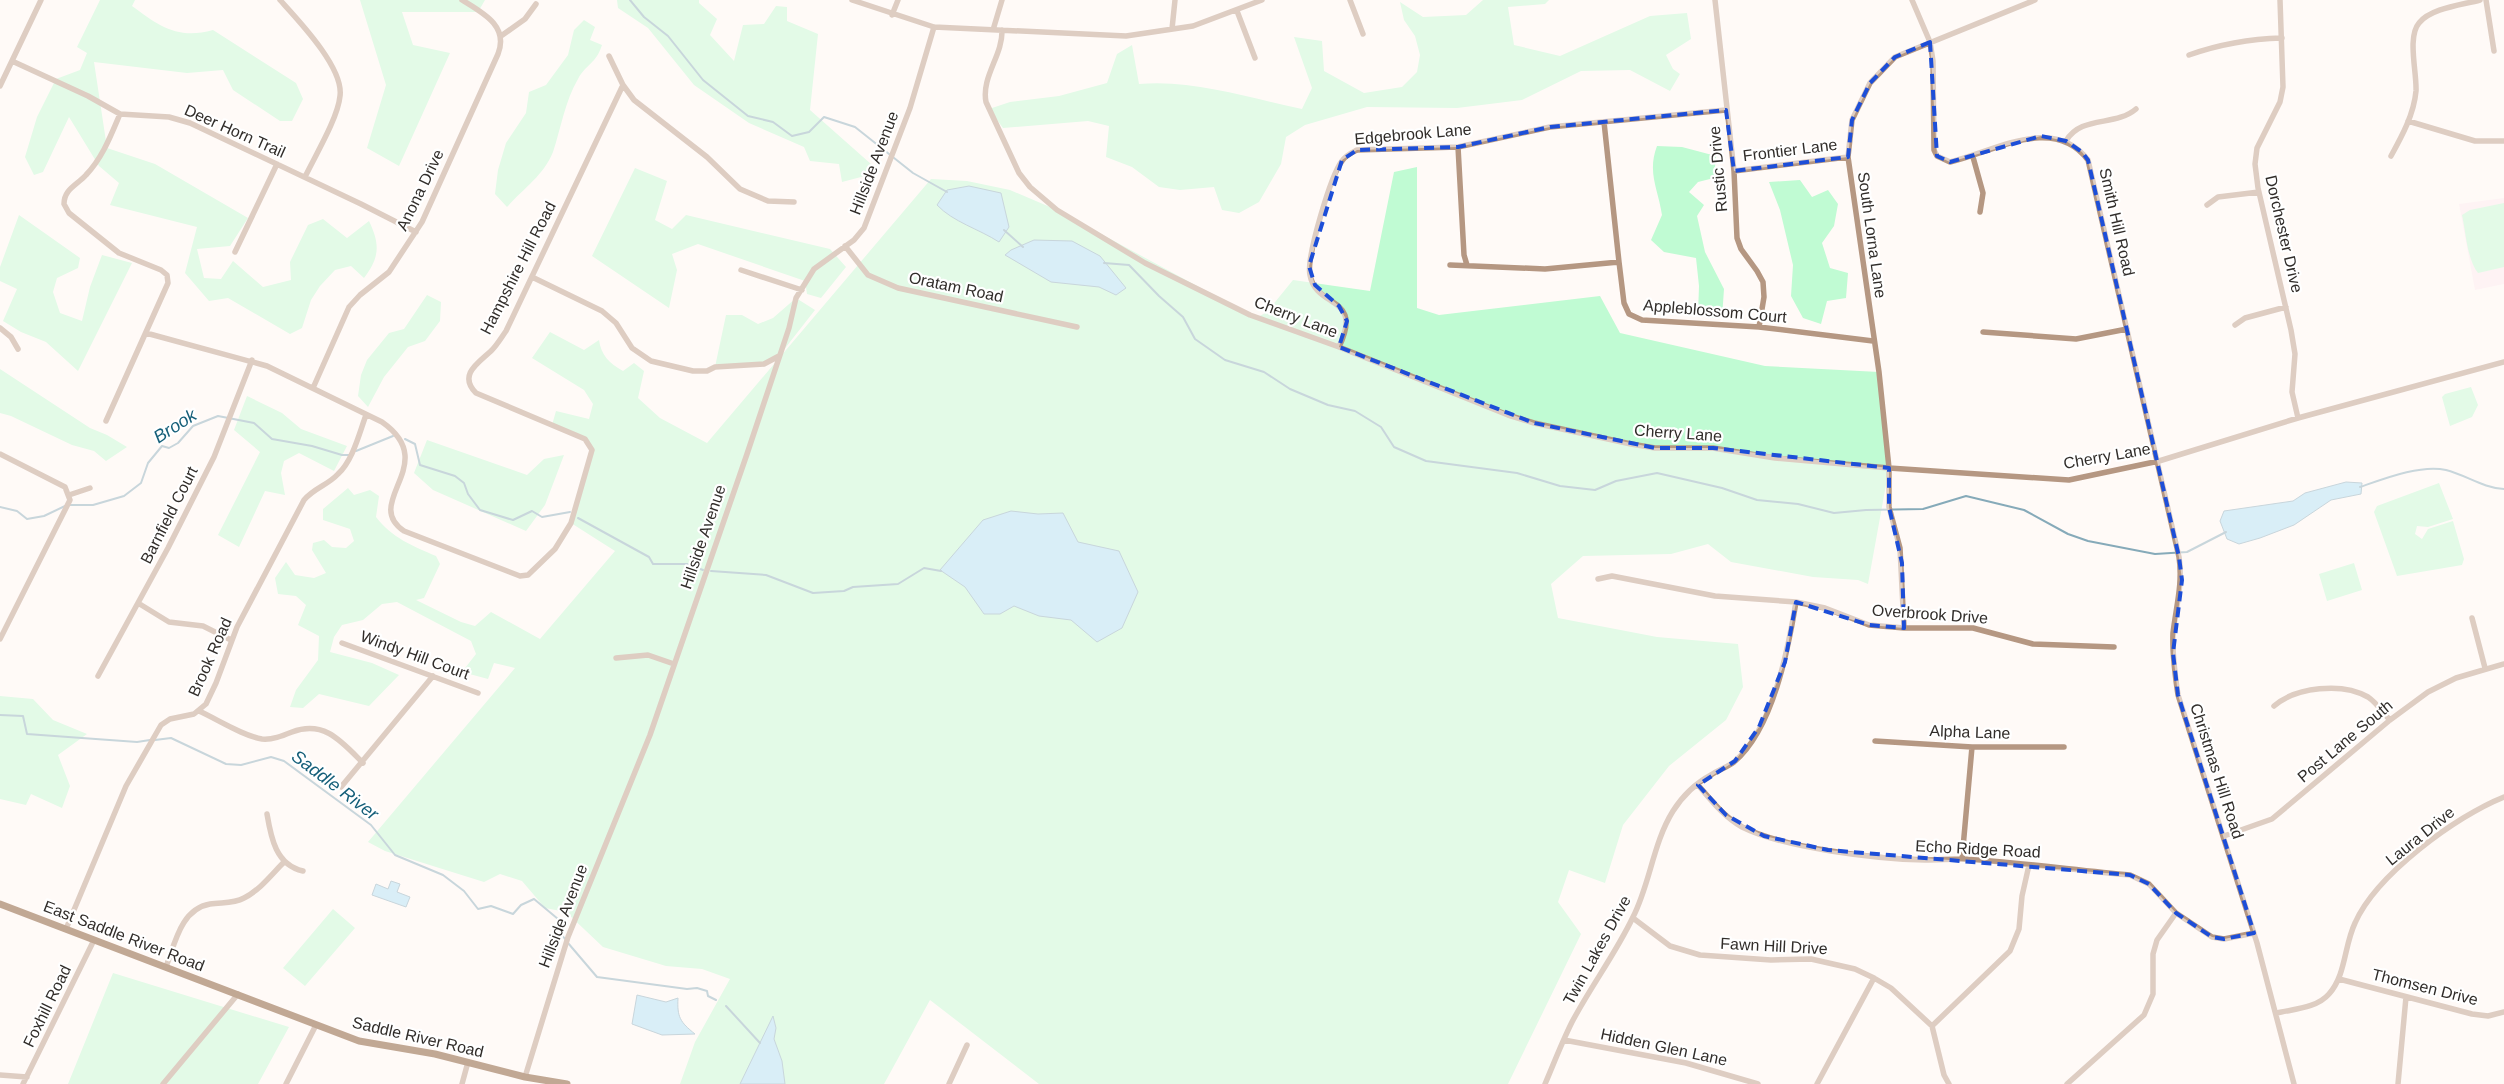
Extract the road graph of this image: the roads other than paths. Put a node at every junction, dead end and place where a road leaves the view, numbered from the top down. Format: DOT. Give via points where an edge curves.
graph roads {
  1 [pos="41,0"];
  2 [pos="280,0"];
  3 [pos="462,0"];
  4 [pos="852,0"];
  5 [pos="898,0"];
  6 [pos="1002,0"];
  7 [pos="1174,0"];
  8 [pos="1262,0"];
  9 [pos="1350,0"];
  10 [pos="1715,0"];
  11 [pos="1912,0"];
  12 [pos="2035,0"];
  13 [pos="2280,0"];
  14 [pos="2480,0"];
  15 [pos="2486,0"];
  16 [pos="536,4"];
  17 [pos="1237,10"];
  18 [pos="892,15"];
  19 [pos="934,27"];
  20 [pos="1172,29"];
  21 [pos="993,30"];
  22 [pos="1002,30"];
  23 [pos="1363,34"];
  24 [pos="501,36"];
  25 [pos="2282,38"];
  26 [pos="1930,42"];
  27 [pos="2494,52"];
  28 [pos="2189,55"];
  29 [pos="609,56"];
  30 [pos="1255,58"];
  31 [pos="12,61"];
  32 [pos="623,85"];
  33 [pos="0,86"];
  34 [pos="2136,108"];
  35 [pos="1726,110"];
  36 [pos="120,114"];
  37 [pos="2408,121"];
  38 [pos="1604,122"];
  39 [pos="2066,140"];
  40 [pos="2504,140"];
  41 [pos="1458,147"];
  42 [pos="2391,156"];
  43 [pos="1848,157"];
  44 [pos="1973,157"];
  45 [pos="277,164"];
  46 [pos="1734,171"];
  47 [pos="305,178"];
  48 [pos="2258,192"];
  49 [pos="794,202"];
  50 [pos="2207,205"];
  51 [pos="1980,212"];
  52 [pos="416,232"];
  53 [pos="845,246"];
  54 [pos="235,252"];
  55 [pos="1619,262"];
  56 [pos="1450,265"];
  57 [pos="1467,265"];
  58 [pos="741,270"];
  59 [pos="532,277"];
  60 [pos="802,290"];
  61 [pos="2286,307"];
  62 [pos="2235,325"];
  63 [pos="1077,327"];
  64 [pos="1759,327"];
  65 [pos="0,328"];
  66 [pos="2127,330"];
  67 [pos="1983,332"];
  68 [pos="146,333"];
  69 [pos="1873,341"];
  70 [pos="1339,347"];
  71 [pos="18,349"];
  72 [pos="780,356"];
  73 [pos="252,360"];
  74 [pos="2504,362"];
  75 [pos="314,388"];
  76 [pos="366,414"];
  77 [pos="2298,418"];
  78 [pos="106,421"];
  79 [pos="0,454"];
  80 [pos="2158,461"];
  81 [pos="1888,468"];
  82 [pos="90,488"];
  83 [pos="69,495"];
  84 [pos="1598,579"];
  85 [pos="1796,602"];
  86 [pos="138,604"];
  87 [pos="2472,618"];
  88 [pos="1904,628"];
  89 [pos="0,639"];
  90 [pos="231,640"];
  91 [pos="342,643"];
  92 [pos="2114,647"];
  93 [pos="616,658"];
  94 [pos="674,664"];
  95 [pos="2504,664"];
  96 [pos="2486,668"];
  97 [pos="98,676"];
  98 [pos="433,676"];
  99 [pos="478,693"];
  100 [pos="2274,706"];
  101 [pos="199,711"];
  102 [pos="2390,720"];
  103 [pos="1875,741"];
  104 [pos="1972,747"];
  105 [pos="2064,747"];
  106 [pos="363,762"];
  107 [pos="1698,785"];
  108 [pos="341,787"];
  109 [pos="2504,798"];
  110 [pos="266,814"];
  111 [pos="2224,836"];
  112 [pos="1962,860"];
  113 [pos="284,862"];
  114 [pos="2030,865"];
  115 [pos="303,871"];
  116 [pos="0,904"];
  117 [pos="2176,913"];
  118 [pos="1633,918"];
  119 [pos="66,929"];
  120 [pos="2254,933"];
  121 [pos="94,940"];
  122 [pos="166,967"];
  123 [pos="1874,978"];
  124 [pos="2340,979"];
  125 [pos="238,994"];
  126 [pos="2406,997"];
  127 [pos="2504,1012"];
  128 [pos="2277,1013"];
  129 [pos="316,1025"];
  130 [pos="1932,1026"];
  131 [pos="1564,1040"];
  132 [pos="967,1045"];
  133 [pos="468,1062"];
  134 [pos="0,1075"];
  135 [pos="27,1077"];
  136 [pos="525,1077"];
  137 [pos="23,1084"];
  138 [pos="163,1084"];
  139 [pos="286,1084"];
  140 [pos="462,1084"];
  141 [pos="567,1084"];
  142 [pos="949,1084"];
  143 [pos="1544,1084"];
  144 [pos="1758,1084"];
  145 [pos="1817,1084"];
  146 [pos="1949,1084"];
  147 [pos="2067,1084"];
  148 [pos="2294,1084"];
  149 [pos="2398,1084"];
  1 -- 31 [label="street"];
  2 -- 47 [label="street" via="334,69 340,83 338,106"];
  3 -- 24 [label="street" via="492,20"];
  4 -- 18 [label="street"];
  5 -- 18 [label="street"];
  6 -- 21 [label="street"];
  7 -- 20 [label="street"];
  8 -- 17 [label="street"];
  9 -- 23 [label="street"];
  10 -- 35 [label="street, Rustic Drive"];
  11 -- 26 [label="street"];
  12 -- 26 [label="street, South Lorna Lane"];
  13 -- 25 [label="street, Dorchester Drive"];
  14 -- 37 [label="street" via="2429,15 2414,31 2416,92"];
  15 -- 27 [label="street"];
  16 -- 24 [label="street" via="524,19"];
  17 -- 20 [label="street" via="1193,26"];
  17 -- 30 [label="street"];
  18 -- 19 [label="street"];
  19 -- 21 [label="street"];
  19 -- 53 [label="street, Hillside Avenue" via="910,108 864,228"];
  20 -- 22 [label="street" via="1126,36"];
  21 -- 22 [label="street"];
  22 -- 70 [label="street, Cherry Lane" via="1001,46 985,89 989,109 1019,173 1030,187 1057,210 1145,263 1250,315"];
  24 -- 52 [label="street, Anona Drive" via="498,54"];
  25 -- 28 [label="street" via="2225,44"];
  25 -- 48 [label="street, Dorchester Drive" via="2283,87 2280,102 2257,148"];
  26 -- 43 [label="street, South Lorna Lane" via="1895,57 1870,83 1852,120"];
  26 -- 44 [label="street" via="1934,79 1934,150 1937,156 1950,162"];
  29 -- 32 [label="street"];
  31 -- 33 [label="street"];
  31 -- 36 [label="street, Deer Horn Trail"];
  32 -- 49 [label="street" via="642,106 707,157 740,188 768,201"];
  32 -- 59 [label="street, Hampshire Hill Road"];
  34 -- 39 [label="street" via="2124,116 2078,127"];
  35 -- 38 [label="street, Edgebrook Lane"];
  35 -- 46 [label="street, Rustic Drive"];
  36 -- 45 [label="street, Deer Horn Trail" via="180,119"];
  36 -- 68 [label="street" via="100,158 68,191 64,204 69,213 119,253 167,275 168,287"];
  37 -- 40 [label="street" via="2468,140"];
  37 -- 42 [label="street"];
  38 -- 41 [label="street, Edgebrook Lane" via="1550,127"];
  38 -- 55 [label="street, Appleblossom Court"];
  39 -- 44 [label="street" via="2041,136"];
  39 -- 66 [label="street, Smith Hill Road" via="2088,160"];
  41 -- 57 [label="street"];
  41 -- 70 [label="street, Edgebrook Lane" via="1358,150 1342,160 1318,227 1309,266 1315,285 1339,306 1347,321 1346,333"];
  43 -- 46 [label="street, Frontier Lane"];
  43 -- 69 [label="street, South Lorna Lane"];
  44 -- 51 [label="street" via="1983,194"];
  45 -- 47 [label="street, Deer Horn Trail"];
  45 -- 54 [label="street"];
  46 -- 64 [label="street, Rustic Drive" via="1737,238 1763,282"];
  47 -- 52 [label="street, Deer Horn Trail"];
  48 -- 50 [label="street" via="2218,197"];
  48 -- 61 [label="street, Dorchester Drive"];
  52 -- 75 [label="street, Anona Drive" via="389,272 349,307"];
  53 -- 60 [label="street, Hillside Avenue" via="814,269"];
  53 -- 63 [label="street, Oratam Road" via="868,275 898,288"];
  55 -- 57 [label="street" via="1545,269"];
  55 -- 64 [label="street, Appleblossom Court" via="1624,303 1635,318"];
  56 -- 57 [label="street"];
  58 -- 60 [label="street"];
  59 -- 72 [label="street" via="602,311 616,323 632,348 651,361 707,372 715,367 764,364"];
  59 -- 76 [label="street, Hampshire Hill Road" via="506,331 473,366 469,380 472,390 480,396 585,439 591,446 592,455 571,523 555,548 531,573 520,576 400,528 393,519 390,503 403,474 406,452 402,441 390,428"];
  60 -- 72 [label="street, Hillside Avenue" via="796,298"];
  61 -- 62 [label="street" via="2245,318"];
  61 -- 77 [label="street, Dorchester Drive" via="2295,354 2292,392"];
  64 -- 69 [label="street, Appleblossom Court"];
  65 -- 71 [label="street"];
  66 -- 67 [label="street" via="2076,339"];
  66 -- 80 [label="street, Smith Hill Road"];
  68 -- 73 [label="street, Hampshire Hill Road"];
  68 -- 78 [label="street"];
  69 -- 81 [label="street, South Lorna Lane"];
  70 -- 81 [label="street, Cherry Lane" via="1534,423 1655,448 1713,448 1775,458"];
  72 -- 94 [label="street, Hillside Avenue"];
  73 -- 75 [label="street, Hampshire Hill Road"];
  73 -- 86 [label="street, Barnfield Court" via="214,456"];
  74 -- 77 [label="street, Cherry Lane"];
  75 -- 76 [label="street, Hampshire Hill Road"];
  76 -- 90 [label="street, Brook Road" via="344,467 304,500"];
  77 -- 80 [label="street, Cherry Lane"];
  79 -- 83 [label="street" via="65,486"];
  80 -- 81 [label="street, Cherry Lane" via="2068,480"];
  80 -- 111 [label="street, Christmas Hill Road" via="2182,573 2173,633 2178,695"];
  81 -- 88 [label="street, South Lorna Lane" via="1890,507 1902,564"];
  82 -- 83 [label="street"];
  83 -- 89 [label="street" via="68,508"];
  84 -- 85 [label="street, Overbrook Drive" via="1612,576 1715,596"];
  85 -- 88 [label="street, Overbrook Drive" via="1824,608 1869,625"];
  85 -- 107 [label="street, Twin Lakes Drive" via="1785,662 1759,727 1735,761"];
  86 -- 90 [label="street" via="169,622 202,626"];
  86 -- 97 [label="street, Barnfield Court"];
  87 -- 96 [label="street"];
  88 -- 92 [label="street, Overbrook Drive" via="1973,628 2033,644"];
  90 -- 101 [label="street, Brook Road" via="215,686"];
  91 -- 98 [label="street, Windy Hill Court"];
  93 -- 94 [label="street" via="648,656"];
  94 -- 136 [label="street, Hillside Avenue" via="650,735 568,938"];
  95 -- 96 [label="street, Post Lane South"];
  96 -- 102 [label="street, Post Lane South" via="2428,692"];
  98 -- 99 [label="street, Windy Hill Court"];
  98 -- 106 [label="street"];
  100 -- 102 [label="street" via="2291,695 2327,688 2364,695"];
  101 -- 106 [label="street" via="262,739 307,728 321,729 339,739"];
  101 -- 119 [label="street, Brook Road" via="165,722 153,737 118,801"];
  102 -- 111 [label="street, Post Lane South" via="2272,820"];
  103 -- 104 [label="street, Alpha Lane"];
  104 -- 105 [label="street, Alpha Lane"];
  104 -- 112 [label="street"];
  106 -- 108 [label="street"];
  107 -- 112 [label="street, Echo Ridge Road" via="1726,815 1764,836 1828,850 1924,860"];
  107 -- 118 [label="street, Twin Lakes Drive" via="1682,799 1669,819"];
  109 -- 124 [label="street, Laura Drive" via="2465,816 2406,861 2375,893 2356,920 2348,939"];
  110 -- 113 [label="street" via="274,846"];
  111 -- 120 [label="street, Christmas Hill Road"];
  112 -- 114 [label="street, Echo Ridge Road"];
  113 -- 115 [label="street"];
  113 -- 122 [label="street" via="243,899 205,905 192,912 184,922"];
  114 -- 117 [label="street, Echo Ridge Road" via="2130,875 2149,884"];
  114 -- 130 [label="street" via="2022,896 2019,929 2010,950"];
  116 -- 119 [label="main road, East Saddle River Road"];
  117 -- 120 [label="street, Echo Ridge Road" via="2212,937 2224,939"];
  117 -- 147 [label="street" via="2157,940 2153,954 2153,994 2144,1015"];
  118 -- 123 [label="street, Fawn Hill Drive" via="1670,946 1700,955 1811,959 1842,965"];
  118 -- 131 [label="street, Twin Lakes Drive"];
  119 -- 121 [label="main road, East Saddle River Road"];
  120 -- 128 [label="street, Christmas Hill Road"];
  121 -- 122 [label="main road, East Saddle River Road"];
  121 -- 135 [label="street, Foxhill Road"];
  122 -- 125 [label="main road, East Saddle River Road"];
  123 -- 130 [label="street, Fawn Hill Drive" via="1891,988"];
  123 -- 145 [label="street"];
  124 -- 126 [label="street, Thomsen Drive"];
  124 -- 128 [label="street, Laura Drive" via="2321,1002"];
  125 -- 129 [label="main road, Saddle River Road"];
  125 -- 138 [label="street"];
  126 -- 127 [label="street, Thomsen Drive" via="2472,1014 2488,1016"];
  126 -- 149 [label="street"];
  128 -- 148 [label="street, Christmas Hill Road"];
  129 -- 133 [label="main road, Saddle River Road" via="359,1040"];
  129 -- 139 [label="street"];
  130 -- 146 [label="street"];
  131 -- 143 [label="street, Twin Lakes Drive"];
  131 -- 144 [label="street, Hidden Glen Lane" via="1686,1063"];
  132 -- 142 [label="street"];
  133 -- 136 [label="main road, Saddle River Road"];
  133 -- 140 [label="street"];
  134 -- 135 [label="street"];
  135 -- 137 [label="street, Foxhill Road"];
  136 -- 141 [label="main road, Saddle River Road"];
}
